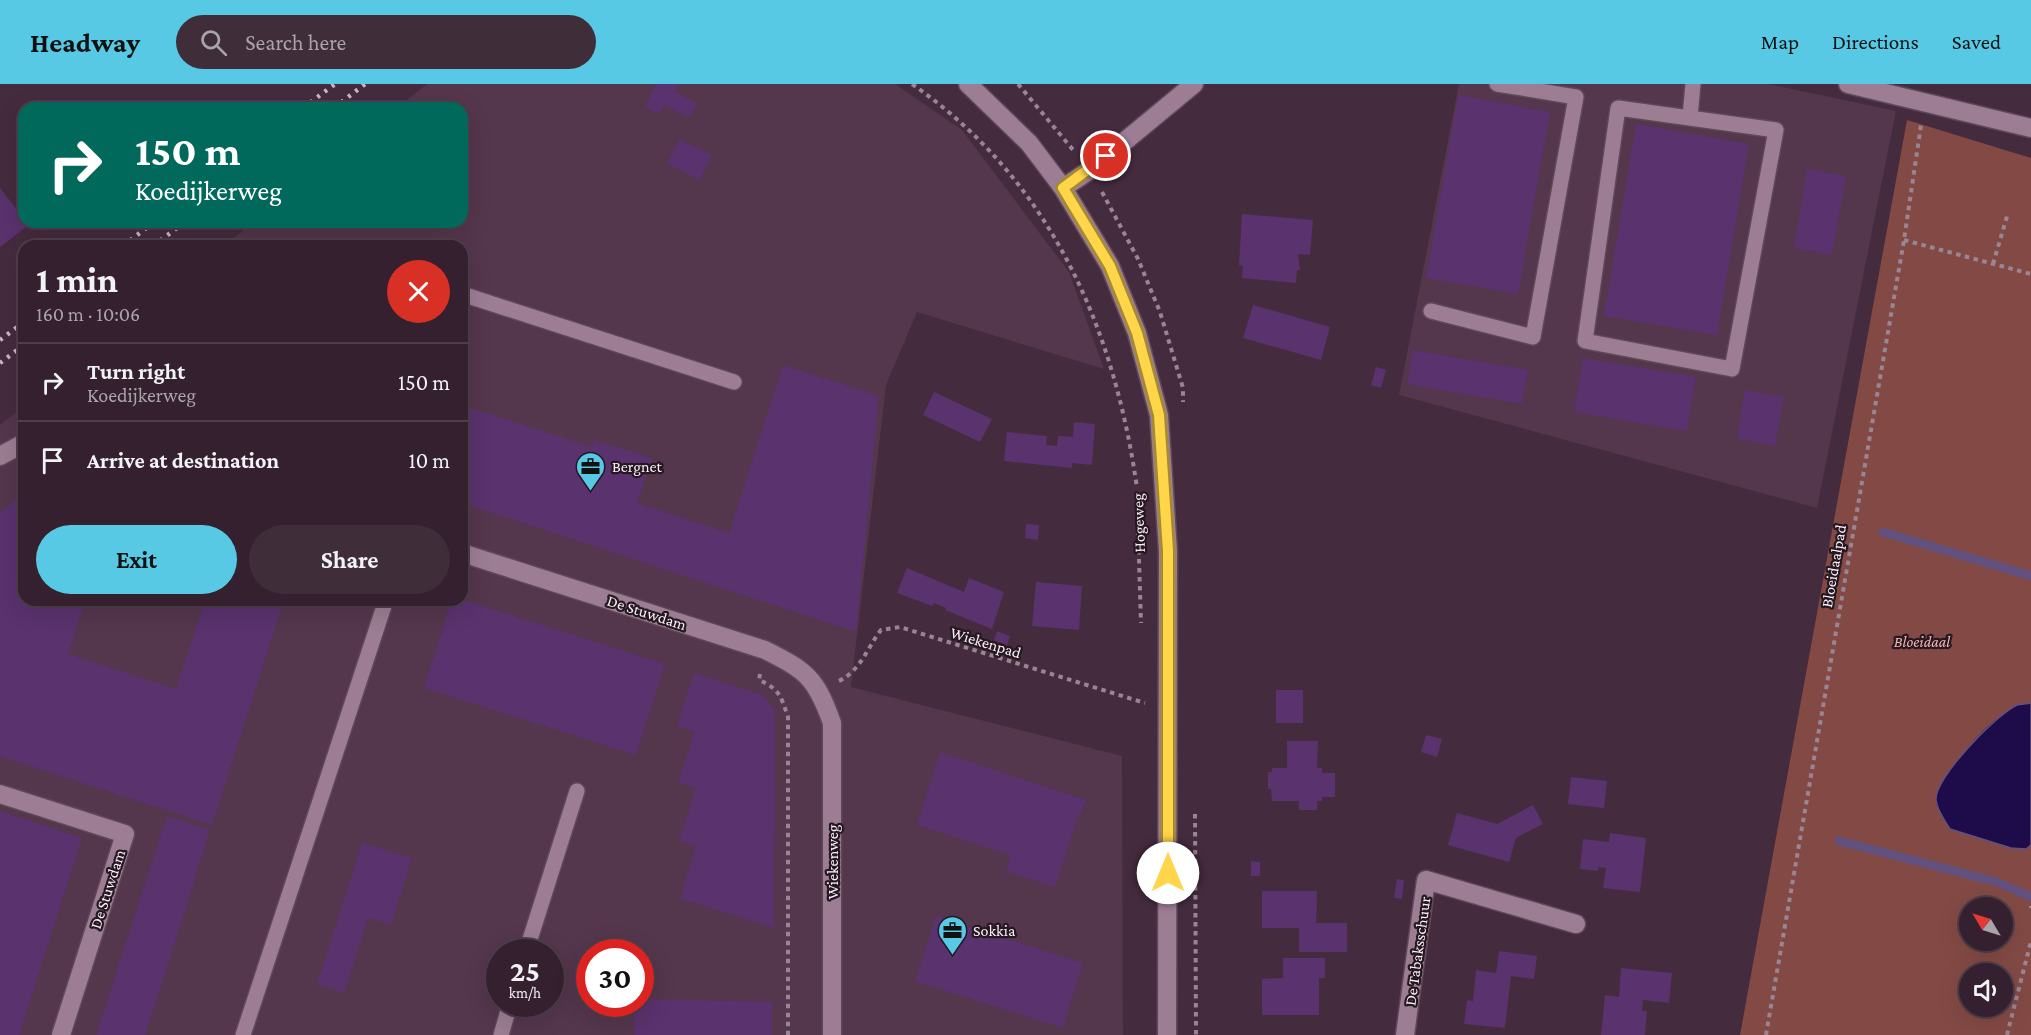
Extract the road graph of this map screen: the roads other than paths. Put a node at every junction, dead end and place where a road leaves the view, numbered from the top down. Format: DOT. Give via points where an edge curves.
graph roads {
  1 [pos="968,84"];
  2 [pos="1194,84"];
  3 [pos="1497,84"];
  4 [pos="1693,84"];
  5 [pos="1848,84"];
  6 [pos="1550,88"];
  7 [pos="1690,117"];
  8 [pos="2031,128"];
  9 [pos="1063,188"];
  10 [pos="468,296"];
  11 [pos="1431,311"];
  12 [pos="734,382"];
  13 [pos="18,446"];
  14 [pos="0,456"];
  15 [pos="468,555"];
  16 [pos="384,606"];
  17 [pos="820,691"];
  18 [pos="577,791"];
  19 [pos="0,794"];
  20 [pos="1576,924"];
  21 [pos="530,939"];
  22 [pos="506,1017"];
  23 [pos="61,1035"];
  24 [pos="243,1035"];
  25 [pos="501,1035"];
  26 [pos="831,1035"];
  27 [pos="1167,1035"];
  28 [pos="1406,1035"];
  1 -- 9 [label="street, Hogeweg" via="1029,143"];
  2 -- 9 [label="street"];
  3 -- 6 [label="lane"];
  4 -- 7 [label="lane"];
  5 -- 8 [label="street"];
  6 -- 11 [label="lane" via="1576,97 1533,337"];
  7 -- 7 [label="lane" via="1618,108 1585,341 1732,369 1776,130"];
  9 -- 27 [label="street, Hogeweg" via="1110,266 1137,333 1159,415 1168,551"];
  10 -- 12 [label="lane"];
  13 -- 14 [label="street"];
  15 -- 17 [label="street, De Stuwdam" via="765,650 800,668"];
  16 -- 24 [label="lane"];
  17 -- 26 [label="street, Wiekenweg" via="832,723"];
  18 -- 21 [label="lane"];
  19 -- 23 [label="street, De Stuwdam" via="125,834"];
  20 -- 28 [label="street, De Tabaksschuur" via="1426,880"];
  22 -- 25 [label="lane"];
}
